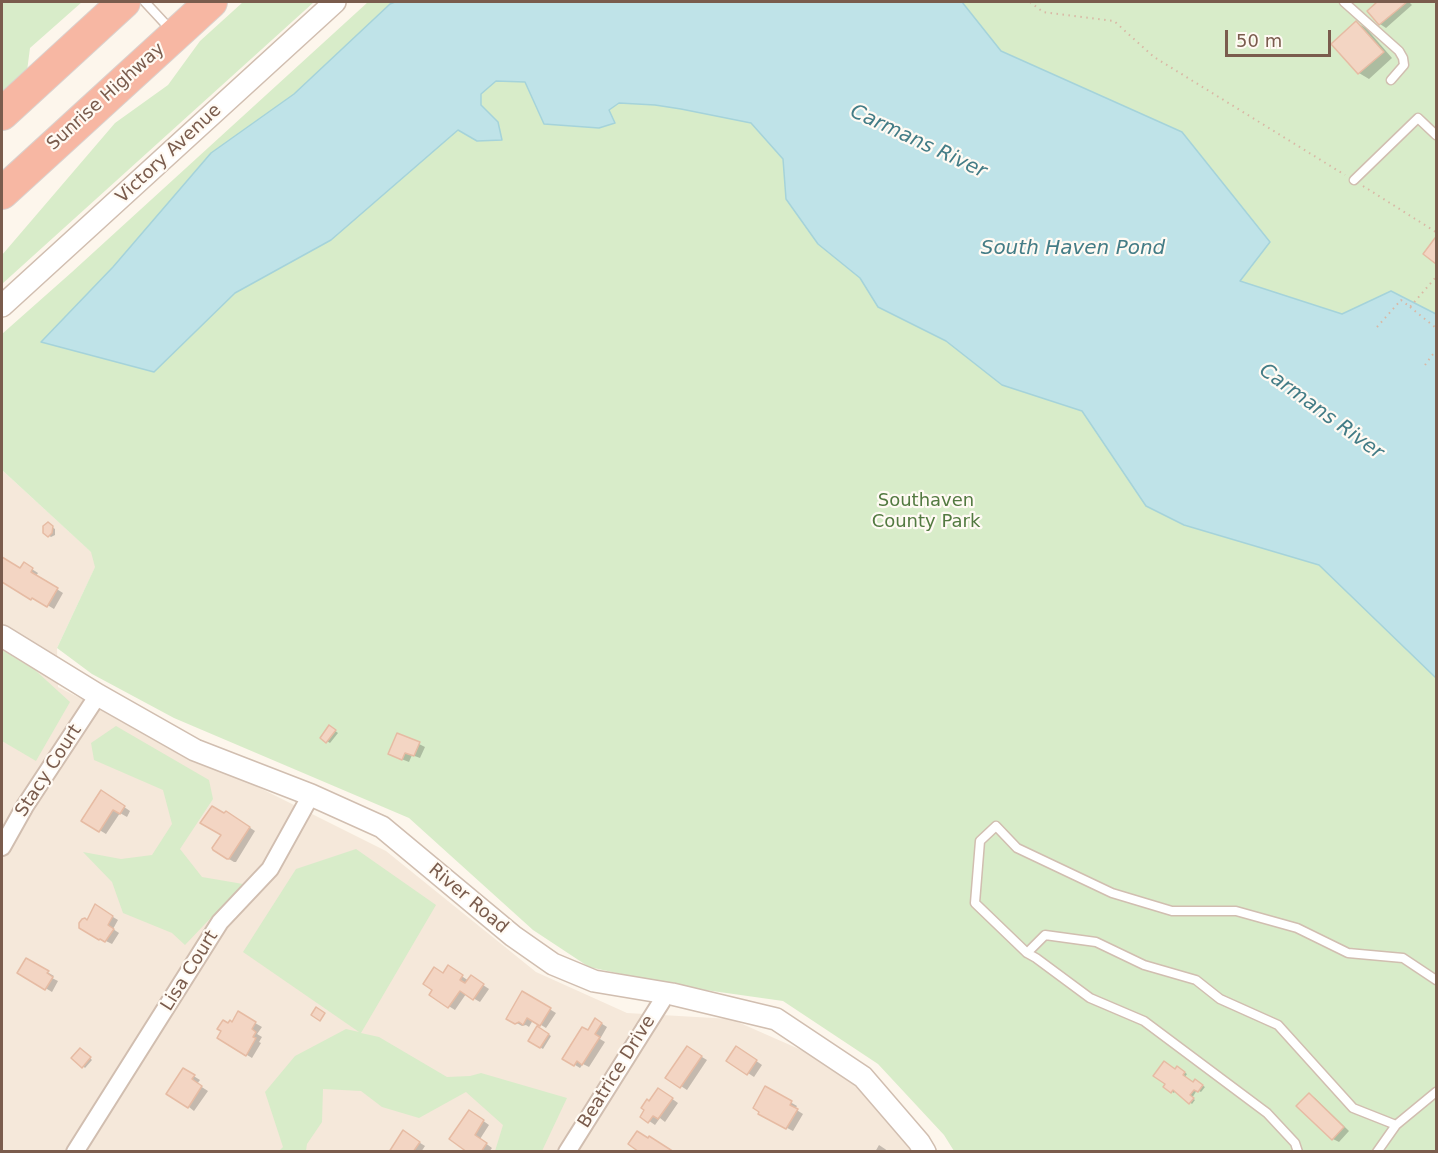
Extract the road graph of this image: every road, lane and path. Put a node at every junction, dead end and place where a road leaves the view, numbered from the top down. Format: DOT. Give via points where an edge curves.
graph roads {
  1 [pos="124,2"];
  2 [pos="145,2"];
  3 [pos="211,2"];
  4 [pos="335,2"];
  5 [pos="1030,2"];
  6 [pos="1344,2"];
  7 [pos="175,35"];
  8 [pos="1391,80"];
  9 [pos="2,114"];
  10 [pos="1437,135"];
  11 [pos="1354,180"];
  12 [pos="2,193"];
  13 [pos="1437,232"];
  14 [pos="1437,277"];
  15 [pos="2,306"];
  16 [pos="1410,308"];
  17 [pos="1377,327"];
  18 [pos="1437,328"];
  19 [pos="1437,350"];
  20 [pos="1425,365"];
  21 [pos="2,636"];
  22 [pos="98,695"];
  23 [pos="311,795"];
  24 [pos="2,847"];
  25 [pos="1028,953"];
  26 [pos="1437,980"];
  27 [pos="667,993"];
  28 [pos="1437,1092"];
  29 [pos="1396,1125"];
  30 [pos="1378,1151"];
  31 [pos="75,1152"];
  32 [pos="567,1152"];
  33 [pos="925,1152"];
  34 [pos="1298,1152"];
  1 -- 9 [label="highway"];
  2 -- 7 [label="lane"];
  3 -- 7 [label="highway, Sunrise Highway"];
  4 -- 15 [label="street, Victory Avenue"];
  5 -- 11 [label="path" via="1043,12 1114,21 1154,57"];
  6 -- 8 [label="lane" via="1399,51 1404,65"];
  7 -- 12 [label="highway, Sunrise Highway"];
  10 -- 11 [label="lane" via="1418,118"];
  11 -- 13 [label="path"];
  14 -- 16 [label="path"];
  16 -- 17 [label="path" via="1401,300"];
  16 -- 18 [label="path"];
  19 -- 20 [label="path"];
  21 -- 22 [label="street, River Road"];
  22 -- 23 [label="street, River Road" via="195,750"];
  22 -- 24 [label="street, Stacy Court"];
  23 -- 27 [label="street, River Road" via="382,827 513,936 553,963 594,981"];
  23 -- 31 [label="street, Lisa Court" via="270,868 220,922"];
  25 -- 26 [label="lane" via="975,903 980,841 996,826 1017,848 1112,893 1172,911 1236,911 1297,928 1348,953 1403,958"];
  25 -- 29 [label="lane" via="1045,935 1096,942 1144,964 1196,980 1220,999 1278,1024 1353,1108"];
  25 -- 34 [label="lane" via="1090,998 1144,1022 1267,1113 1295,1143"];
  27 -- 32 [label="street, Beatrice Drive"];
  27 -- 33 [label="street, River Road" via="776,1019 863,1077"];
  28 -- 29 [label="lane"];
  29 -- 30 [label="lane"];
}
